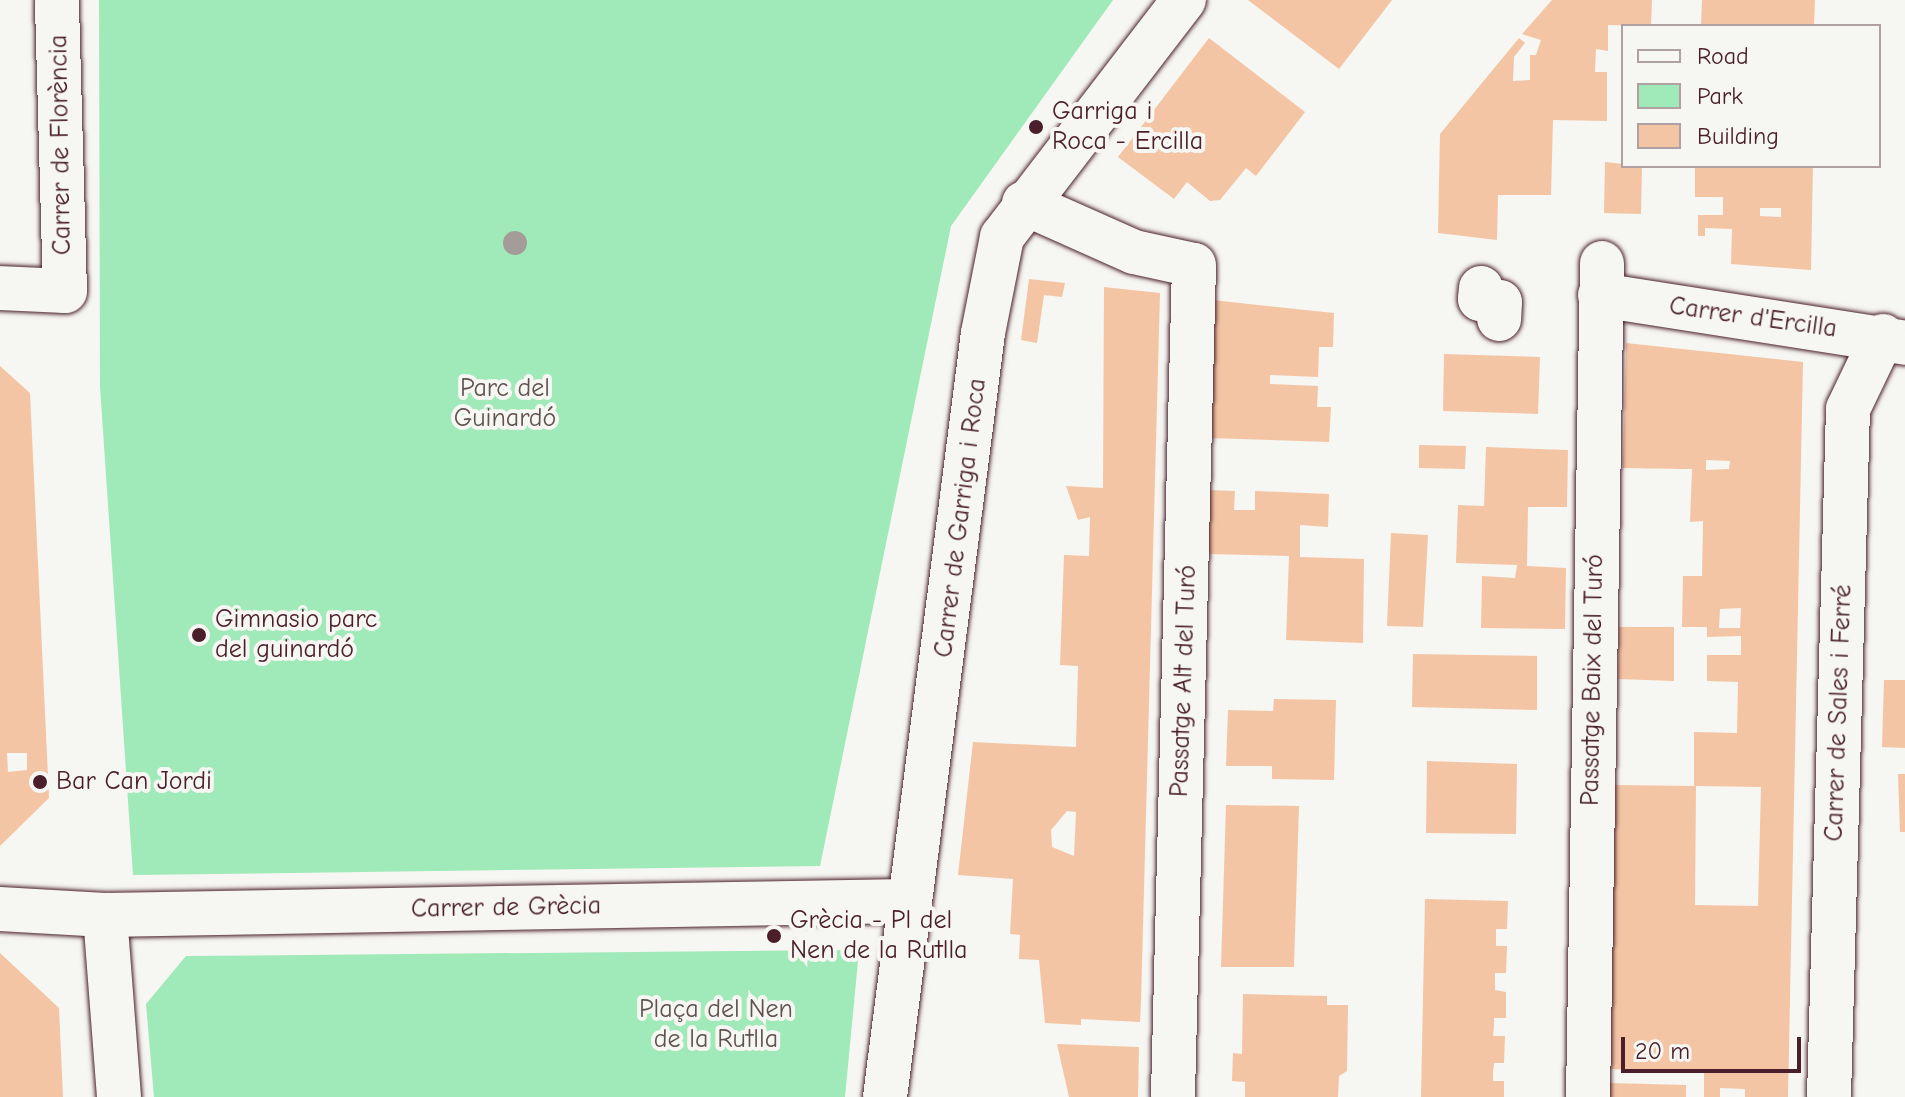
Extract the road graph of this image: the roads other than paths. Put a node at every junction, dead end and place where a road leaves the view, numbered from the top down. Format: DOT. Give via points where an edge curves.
graph roads {
  1 [pos="57,0"];
  2 [pos="1184,0"];
  3 [pos="1024,203"];
  4 [pos="1601,279"];
  5 [pos="0,288"];
  6 [pos="1894,340"];
  7 [pos="907,901"];
  8 [pos="0,909"];
  9 [pos="105,915"];
  10 [pos="119,1097"];
  11 [pos="885,1097"];
  12 [pos="1173,1097"];
  13 [pos="1588,1097"];
  14 [pos="1829,1097"];
  1 -- 5 [label="street, Carrer de Florència" via="65,291"];
  2 -- 3 [label="street, Carrer de Garriga i Roca"];
  3 -- 7 [label="street, Carrer de Garriga i Roca" via="1002,237 994,268 928,801"];
  3 -- 12 [label="street, Passatge Alt del Turó" via="1134,252 1194,265"];
  4 -- 6 [label="street, Carrer d'Ercilla"];
  4 -- 13 [label="street, Passatge Baix del Turó"];
  6 -- 14 [label="street, Carrer de Sales i Ferré" via="1848,409"];
  7 -- 9 [label="street, Carrer de Grècia"];
  7 -- 11 [label="street, Carrer de Garriga i Roca"];
  8 -- 9 [label="street, Carrer de Grècia"];
  9 -- 10 [label="street"];
}
